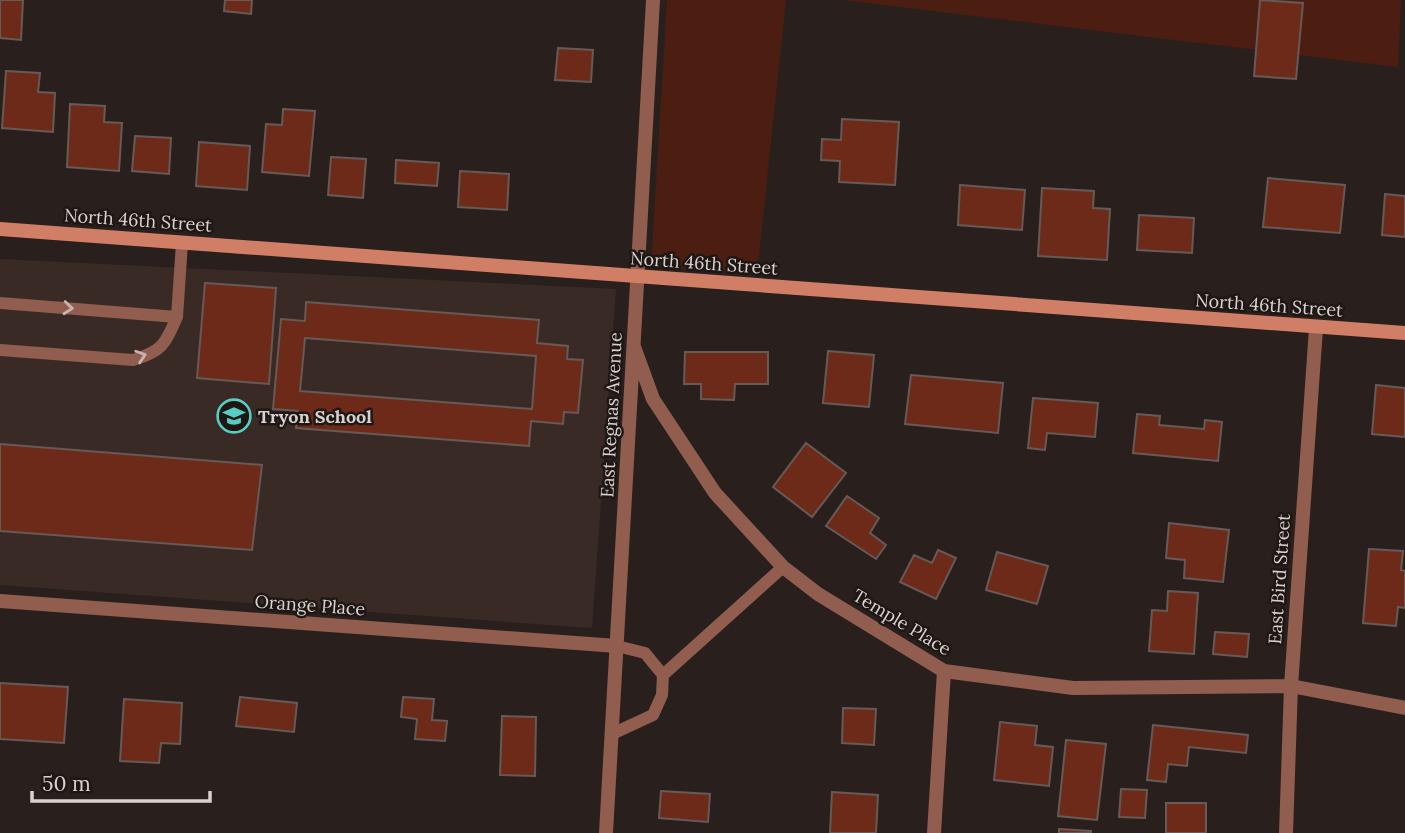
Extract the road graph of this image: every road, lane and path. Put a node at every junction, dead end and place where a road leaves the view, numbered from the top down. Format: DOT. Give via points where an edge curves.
graph roads {
  1 [pos="653,0"];
  2 [pos="0,229"];
  3 [pos="182,243"];
  4 [pos="636,277"];
  5 [pos="0,303"];
  6 [pos="177,317"];
  7 [pos="1316,328"];
  8 [pos="1405,333"];
  9 [pos="634,347"];
  10 [pos="0,350"];
  11 [pos="783,567"];
  12 [pos="0,601"];
  13 [pos="617,646"];
  14 [pos="944,671"];
  15 [pos="663,675"];
  16 [pos="1291,686"];
  17 [pos="1405,708"];
  18 [pos="612,734"];
  19 [pos="606,833"];
  20 [pos="934,833"];
  21 [pos="1286,833"];
  1 -- 4 [label="street, East Regnas Avenue"];
  2 -- 3 [label="street, North 46th Street"];
  3 -- 4 [label="street, North 46th Street"];
  3 -- 6 [label="lane"];
  4 -- 7 [label="street, North 46th Street"];
  4 -- 9 [label="street, East Regnas Avenue"];
  5 -- 6 [label="lane, one-way"];
  10 -- 6 [label="lane, one-way" via="133,360 165,344"];
  7 -- 8 [label="street, North 46th Street"];
  7 -- 16 [label="street, East Bird Street"];
  9 -- 11 [label="street, Temple Place" via="653,399 715,493"];
  9 -- 13 [label="street, East Regnas Avenue"];
  11 -- 14 [label="street, Temple Place" via="818,594"];
  11 -- 15 [label="lane"];
  12 -- 13 [label="street, Orange Place"];
  13 -- 15 [label="lane" via="645,653"];
  13 -- 18 [label="street, East Regnas Avenue"];
  14 -- 16 [label="street, Temple Place" via="1073,688"];
  14 -- 20 [label="street"];
  15 -- 18 [label="lane" via="662,695 653,715"];
  16 -- 17 [label="street, Temple Place"];
  16 -- 21 [label="street, East Bird Street"];
  18 -- 19 [label="street, East Regnas Avenue"];
}
